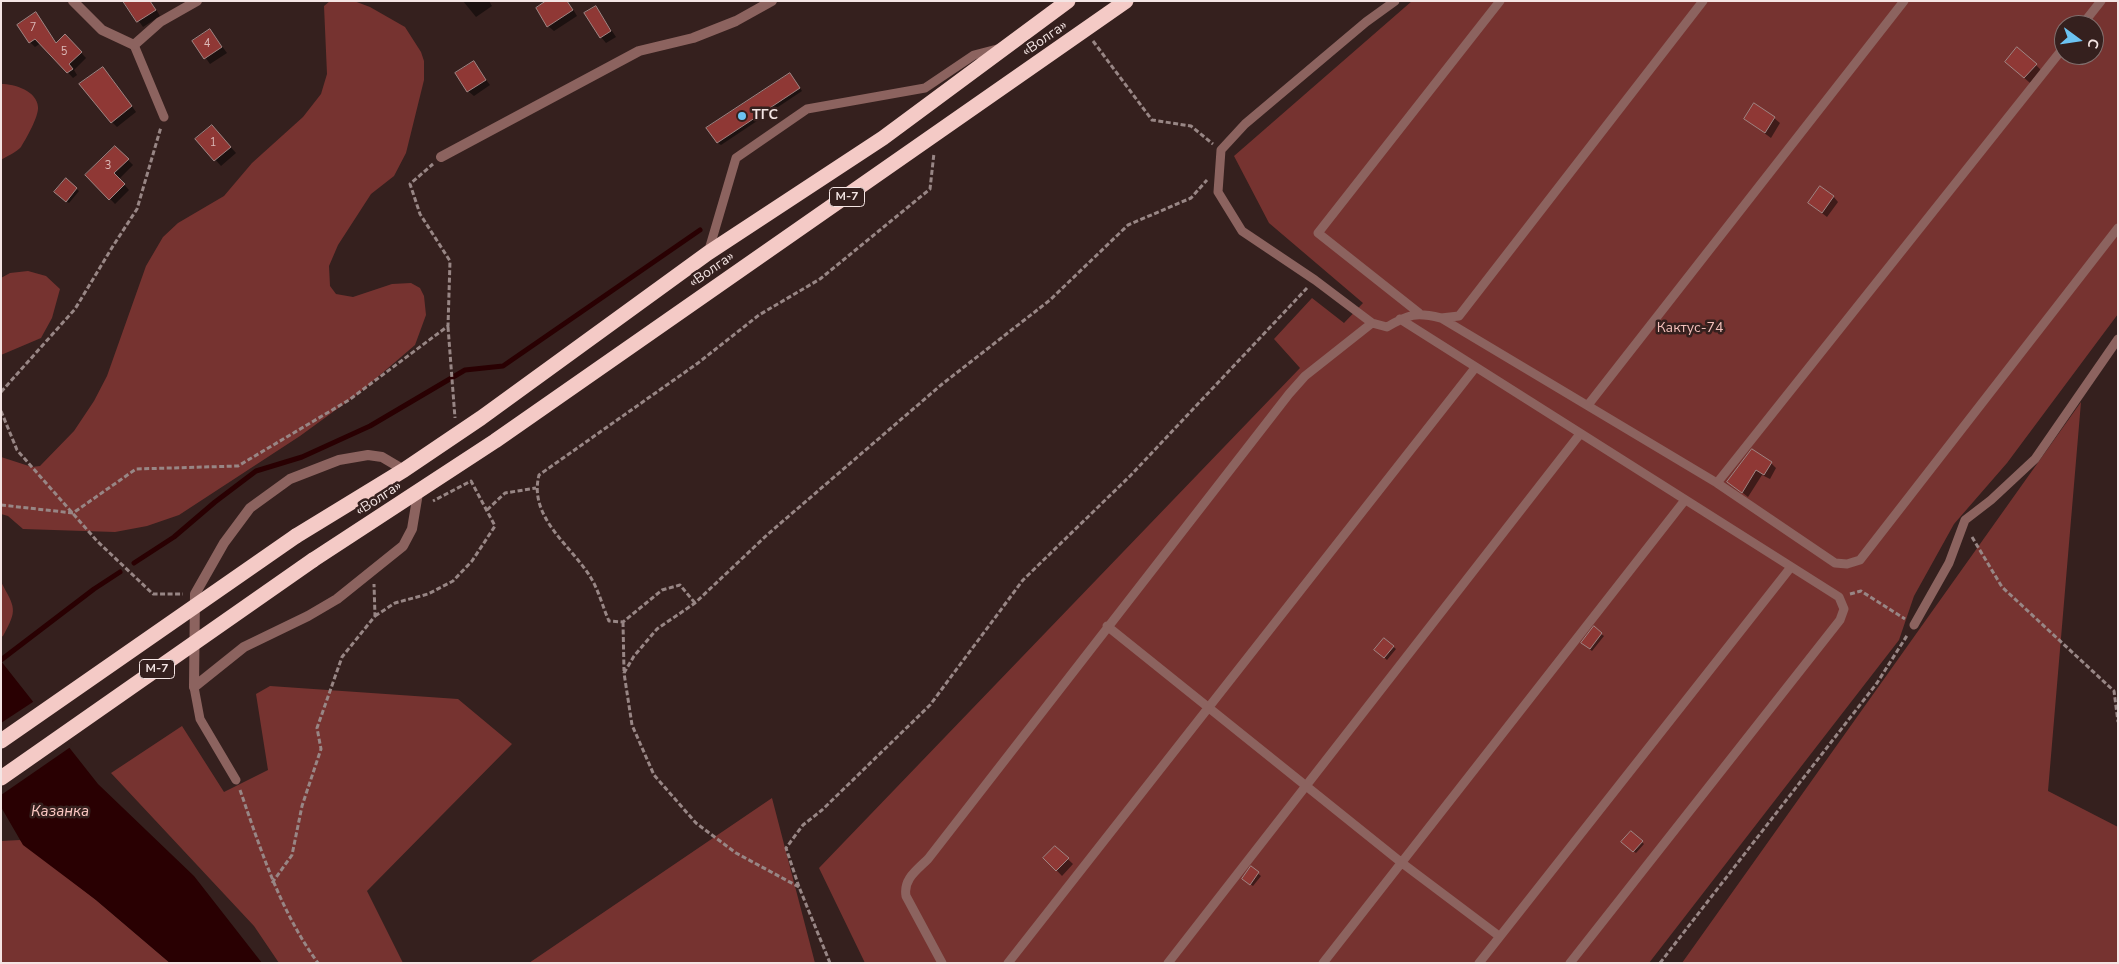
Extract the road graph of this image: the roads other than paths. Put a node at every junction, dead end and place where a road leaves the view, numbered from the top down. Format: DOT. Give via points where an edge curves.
graph roads {
  1 [pos="73,1"];
  2 [pos="197,1"];
  3 [pos="772,1"];
  4 [pos="1068,1"];
  5 [pos="1126,1"];
  6 [pos="1395,1"];
  7 [pos="1500,1"];
  8 [pos="1703,1"];
  9 [pos="1904,1"];
  10 [pos="2101,1"];
  11 [pos="2090,15"];
  12 [pos="134,45"];
  13 [pos="1007,46"];
  14 [pos="2054,60"];
  15 [pos="164,117"];
  16 [pos="441,157"];
  17 [pos="2118,228"];
  18 [pos="708,253"];
  19 [pos="1419,313"];
  20 [pos="1441,318"];
  21 [pos="1400,319"];
  22 [pos="1372,323"];
  23 [pos="2118,339"];
  24 [pos="1475,368"];
  25 [pos="1588,405"];
  26 [pos="1580,434"];
  27 [pos="404,470"];
  28 [pos="1717,483"];
  29 [pos="418,493"];
  30 [pos="1686,500"];
  31 [pos="1791,567"];
  32 [pos="1914,625"];
  33 [pos="1107,626"];
  34 [pos="194,688"];
  35 [pos="1208,708"];
  36 [pos="1,741"];
  37 [pos="1,778"];
  38 [pos="236,780"];
  39 [pos="1307,787"];
  40 [pos="1402,863"];
  41 [pos="1499,936"];
  42 [pos="942,963"];
  43 [pos="1008,963"];
  44 [pos="1168,963"];
  45 [pos="1323,963"];
  46 [pos="1479,963"];
  47 [pos="1570,963"];
  1 -- 12 [label="street" via="102,30"];
  2 -- 12 [label="street" via="160,22"];
  3 -- 16 [label="street" via="736,21 693,38 639,51"];
  4 -- 13 [label="highway, «Волга» / М-7"];
  5 -- 29 [label="highway, «Волга» / М-7"];
  6 -- 22 [label="lane" via="1245,124 1221,150 1218,192 1242,231"];
  7 -- 19 [label="lane" via="1318,233"];
  8 -- 20 [label="lane" via="1459,316"];
  9 -- 25 [label="lane"];
  10 -- 11 [label="lane"];
  12 -- 15 [label="lane"];
  13 -- 18 [label="highway, «Волга» / М-7" via="883,138"];
  13 -- 18 [label="lane" via="974,56 924,88 807,109 736,158"];
  14 -- 28 [label="lane"];
  17 -- 28 [label="lane" via="1860,560 1847,564 1835,562"];
  18 -- 27 [label="highway, «Волга» / М-7"];
  19 -- 20 [label="lane"];
  19 -- 21 [label="lane"];
  20 -- 25 [label="lane"];
  21 -- 22 [label="lane" via="1387,327"];
  21 -- 24 [label="lane"];
  22 -- 33 [label="lane" via="1305,376"];
  23 -- 32 [label="lane" via="2035,459 1965,520 1949,563"];
  24 -- 26 [label="lane"];
  24 -- 35 [label="lane"];
  25 -- 28 [label="lane"];
  26 -- 30 [label="lane"];
  26 -- 39 [label="lane"];
  27 -- 34 [label="street" via="382,457 368,455 339,460 290,479 250,508 224,543 195,594"];
  27 -- 36 [label="highway, «Волга» / М-7, bridge" via="296,536"];
  29 -- 34 [label="street" via="412,528 402,546 337,599 244,647"];
  29 -- 37 [label="highway, «Волга» / М-7, bridge" via="313,560"];
  30 -- 31 [label="lane"];
  30 -- 40 [label="lane"];
  31 -- 41 [label="lane"];
  31 -- 47 [label="lane" via="1839,597 1844,608 1840,620"];
  33 -- 35 [label="lane"];
  33 -- 42 [label="lane" via="928,859 907,881 904,888 906,896"];
  34 -- 38 [label="lane" via="200,719"];
  35 -- 39 [label="lane"];
  35 -- 43 [label="lane"];
  39 -- 40 [label="lane"];
  39 -- 44 [label="lane"];
  40 -- 41 [label="lane"];
  40 -- 45 [label="lane"];
  41 -- 46 [label="lane"];
}
